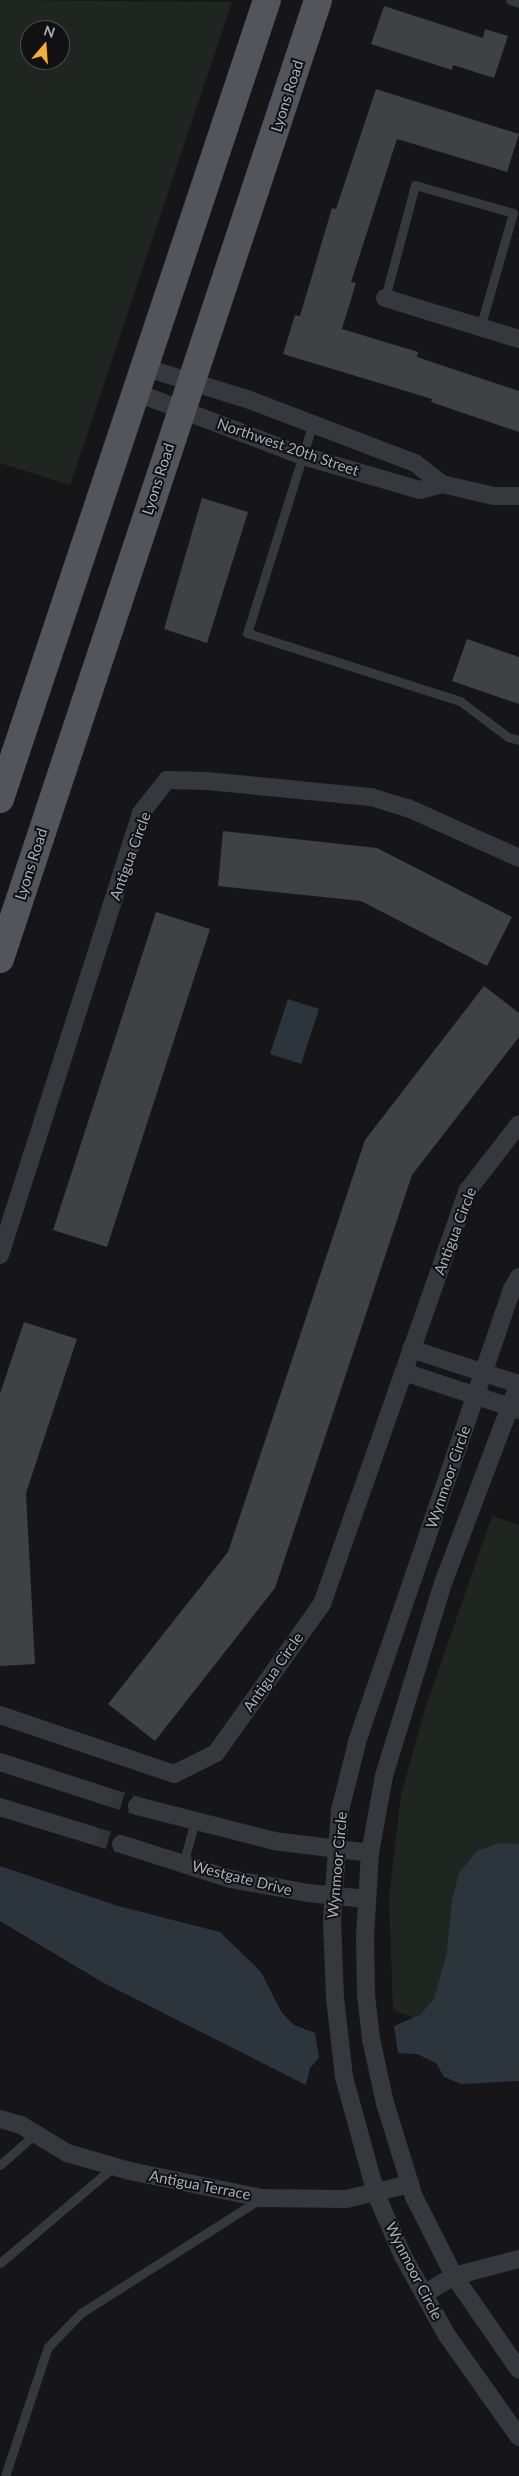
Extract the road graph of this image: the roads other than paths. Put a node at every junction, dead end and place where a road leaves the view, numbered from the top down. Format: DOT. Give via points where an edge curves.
graph roads {
  1 [pos="267,0"];
  2 [pos="318,0"];
  3 [pos="510,0"];
  4 [pos="519,3"];
  5 [pos="385,298"];
  6 [pos="480,328"];
  7 [pos="519,339"];
  8 [pos="143,367"];
  9 [pos="190,382"];
  10 [pos="135,392"];
  11 [pos="181,408"];
  12 [pos="312,426"];
  13 [pos="303,456"];
  14 [pos="442,484"];
  15 [pos="519,496"];
  16 [pos="519,740"];
  17 [pos="0,799"];
  18 [pos="519,858"];
  19 [pos="0,959"];
  20 [pos="519,1124"];
  21 [pos="0,1255"];
  22 [pos="519,1277"];
  23 [pos="412,1349"];
  24 [pos="404,1372"];
  25 [pos="484,1373"];
  26 [pos="519,1383"];
  27 [pos="476,1396"];
  28 [pos="514,1408"];
  29 [pos="0,1715"];
  30 [pos="0,1762"];
  31 [pos="105,1796"];
  32 [pos="137,1806"];
  33 [pos="0,1807"];
  34 [pos="195,1821"];
  35 [pos="91,1835"];
  36 [pos="121,1844"];
  37 [pos="336,1850"];
  38 [pos="370,1853"];
  39 [pos="183,1864"];
  40 [pos="333,1896"];
  41 [pos="366,1899"];
  42 [pos="0,2119"];
  43 [pos="35,2134"];
  44 [pos="0,2165"];
  45 [pos="113,2167"];
  46 [pos="410,2184"];
  47 [pos="376,2194"];
  48 [pos="262,2198"];
  49 [pos="519,2259"];
  50 [pos="0,2263"];
  51 [pos="454,2276"];
  52 [pos="424,2294"];
  53 [pos="519,2370"];
  54 [pos="519,2437"];
  55 [pos="5,2476"];
  1 -- 8 [label="main road"];
  2 -- 9 [label="main road, Lyons Road"];
  3 -- 4 [label="lane"];
  5 -- 6 [label="street"];
  5 -- 6 [label="lane" via="415,184 513,213"];
  6 -- 7 [label="street"];
  8 -- 9 [label="street, Northwest 20th Street"];
  8 -- 10 [label="main road"];
  9 -- 11 [label="main road, Lyons Road"];
  9 -- 12 [label="street, Northwest 20th Street"];
  10 -- 11 [label="street, Northwest 20th Street"];
  10 -- 17 [label="main road"];
  11 -- 13 [label="street, Northwest 20th Street"];
  11 -- 19 [label="main road, Lyons Road"];
  12 -- 13 [label="lane"];
  12 -- 14 [label="street, Northwest 20th Street" via="415,463"];
  13 -- 14 [label="street, Northwest 20th Street" via="420,490"];
  13 -- 16 [label="lane" via="247,633 460,701 508,737"];
  14 -- 15 [label="street, Northwest 20th Street" via="494,496"];
  18 -- 21 [label="street, Antigua Circle" via="408,808 370,797 167,780 141,813"];
  20 -- 23 [label="street, Antigua Circle" via="468,1190"];
  22 -- 25 [label="street, Wynmoor Circle"];
  23 -- 24 [label="street, Antigua Circle"];
  23 -- 25 [label="street"];
  24 -- 27 [label="street"];
  24 -- 29 [label="street, Antigua Circle" via="322,1604 216,1753 174,1774"];
  25 -- 26 [label="street"];
  25 -- 27 [label="street, Wynmoor Circle"];
  26 -- 28 [label="street, Wynmoor Circle"];
  27 -- 28 [label="street"];
  27 -- 37 [label="street, Wynmoor Circle" via="357,1743 340,1810"];
  28 -- 38 [label="street, Wynmoor Circle" via="443,1583 384,1776"];
  30 -- 31 [label="street"];
  32 -- 34 [label="street"];
  33 -- 35 [label="street"];
  34 -- 37 [label="street" via="274,1841"];
  34 -- 39 [label="lane"];
  36 -- 39 [label="street, Westgate Drive"];
  37 -- 38 [label="street"];
  37 -- 40 [label="street, Wynmoor Circle"];
  38 -- 41 [label="street, Wynmoor Circle"];
  39 -- 40 [label="street, Westgate Drive" via="231,1879"];
  40 -- 41 [label="street, Westgate Drive"];
  40 -- 47 [label="street, Wynmoor Circle" via="335,1998 344,2077"];
  41 -- 46 [label="street, Wynmoor Circle" via="366,1996 371,2039 385,2103"];
  42 -- 43 [label="street, Antigua Terrace" via="21,2125"];
  43 -- 44 [label="lane"];
  43 -- 45 [label="street, Antigua Terrace" via="67,2153"];
  45 -- 48 [label="street, Antigua Terrace"];
  45 -- 50 [label="lane"];
  46 -- 47 [label="street, Antigua Terrace"];
  46 -- 51 [label="street, Wynmoor Circle"];
  47 -- 48 [label="street, Antigua Terrace" via="346,2200"];
  47 -- 52 [label="street, Wynmoor Circle"];
  48 -- 55 [label="lane" via="81,2313 48,2347"];
  49 -- 51 [label="street"];
  51 -- 52 [label="street"];
  51 -- 53 [label="street, Wynmoor Circle"];
  52 -- 54 [label="street, Wynmoor Circle" via="446,2334"];
}
